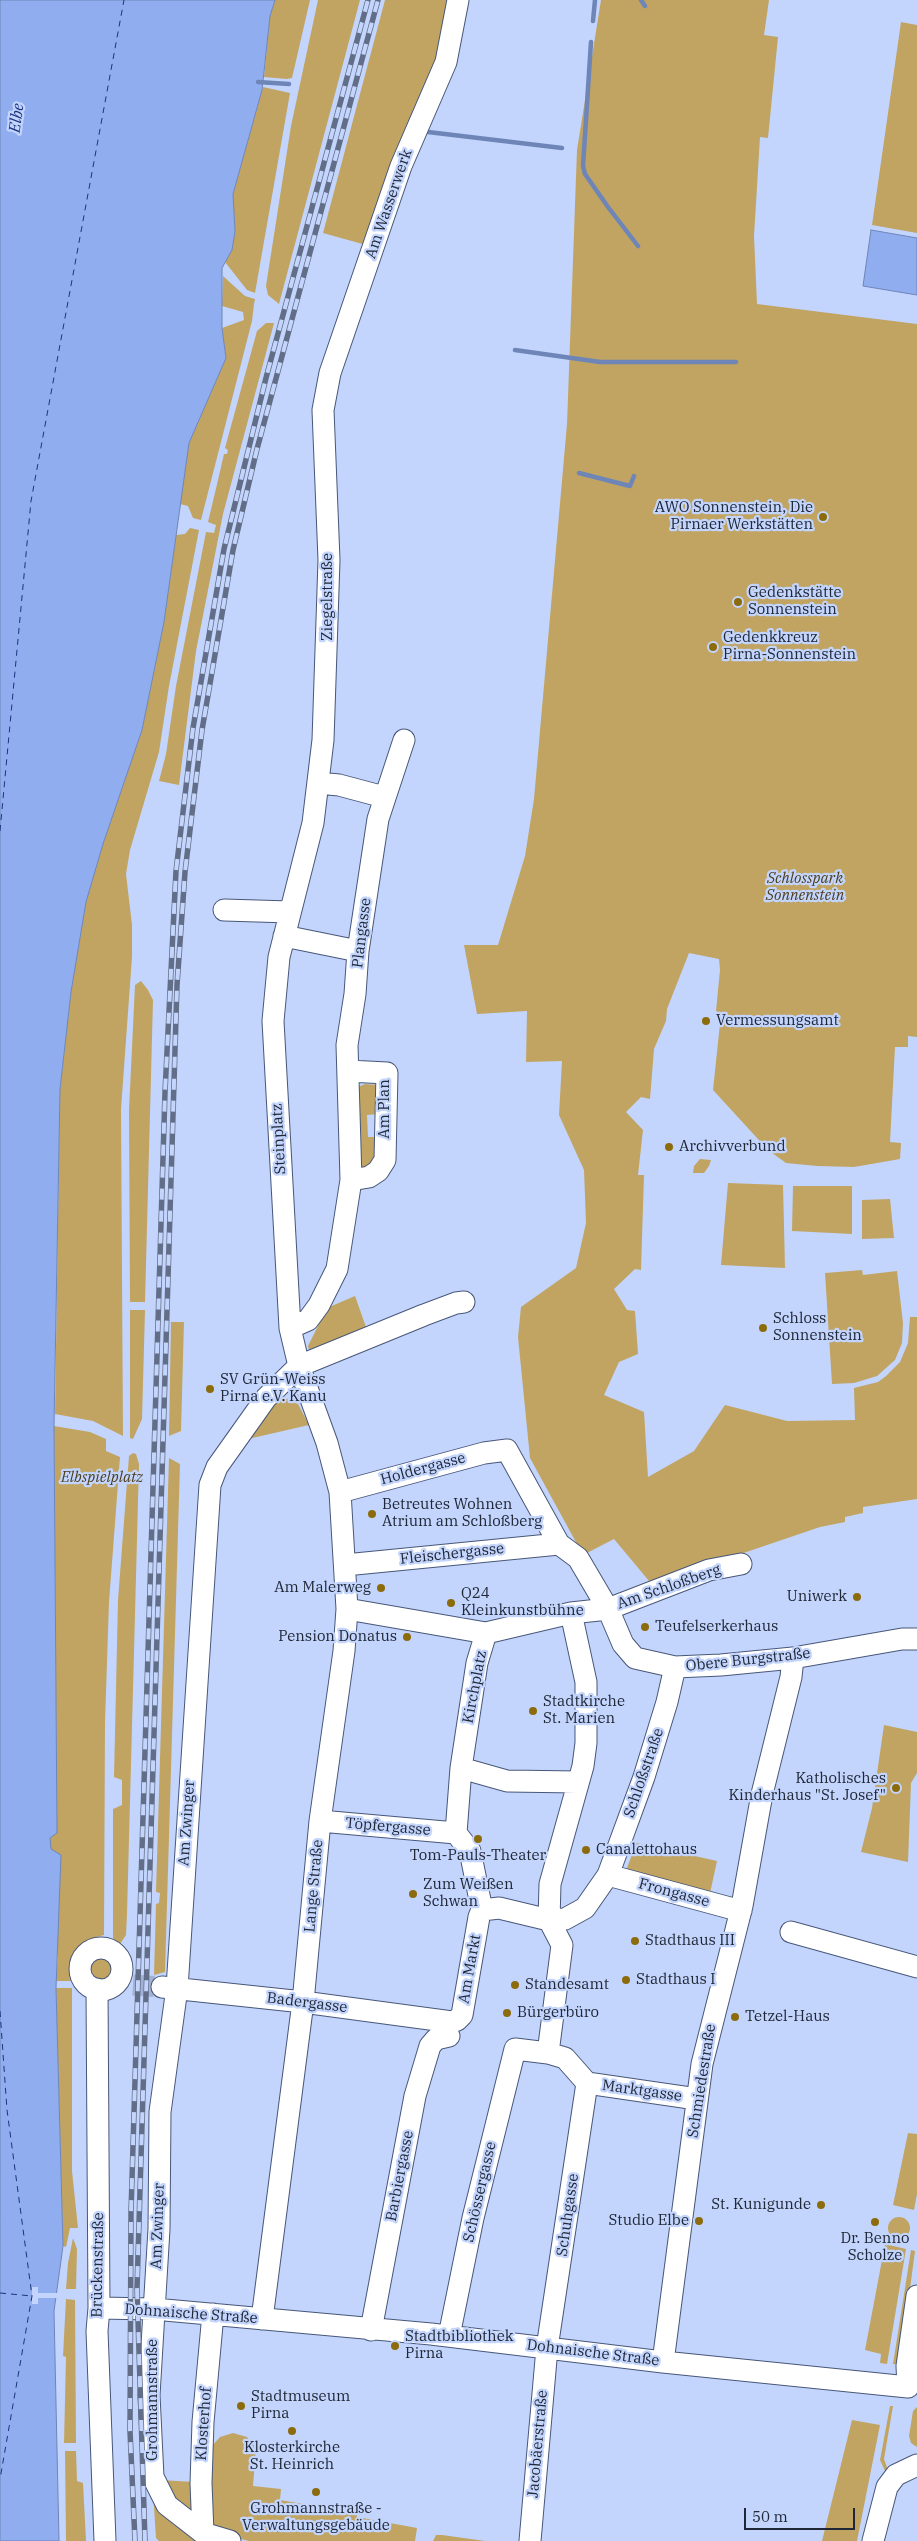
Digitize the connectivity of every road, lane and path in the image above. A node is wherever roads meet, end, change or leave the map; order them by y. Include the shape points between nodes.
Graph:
1 (458, 0) edge
2 (323, 410) joint
3 (404, 740) dead end
4 (318, 783) junction
5 (384, 796) junction
6 (224, 910) dead end
7 (290, 912) junction
8 (284, 936) junction
9 (358, 951) junction
10 (348, 1071) junction
11 (351, 1180) junction
12 (464, 1302) dead end
13 (290, 1328) junction
14 (299, 1366) junction
15 (507, 1450) joint
16 (330, 1455) joint
17 (340, 1492) junction
18 (559, 1544) junction
19 (741, 1564) dead end
20 (345, 1565) junction
21 (347, 1608) junction
22 (571, 1613) junction
23 (611, 1617) junction
24 (486, 1633) junction
25 (917, 1639) edge
26 (793, 1658) junction
27 (675, 1667) junction
28 (461, 1768) junction
29 (578, 1782) junction
30 (320, 1821) junction
31 (456, 1832) junction
32 (607, 1876) junction
33 (741, 1909) junction
34 (482, 1910) junction
35 (549, 1920) junction
36 (791, 1932) dead end
37 (917, 1967) edge
38 (114, 1987) dead end
39 (170, 1987) junction
40 (303, 2002) junction
41 (450, 2029) junction
42 (548, 2052) junction
43 (587, 2083) junction
44 (697, 2099) junction
45 (917, 2296) edge
46 (99, 2308) junction
47 (154, 2309) junction
48 (213, 2314) junction
49 (262, 2319) junction
50 (371, 2330) junction
51 (449, 2336) junction
52 (547, 2348) junction
53 (663, 2362) junction
54 (913, 2391) edge
55 (915, 2466) edge
56 (203, 2533) junction
57 (105, 2541) edge
58 (230, 2541) edge
59 (530, 2541) edge
60 (873, 2541) edge
61 (886, 2541) edge

1 - 2 street, Am Wasserwerk via 444,68 401,166 330,373
2 - 4 street, Ziegelstraße via 329,560 325,712
3 - 5 street, Plangasse
4 - 5 street
4 - 7 street, Steinplatz via 313,824
5 - 9 street, Plangasse
6 - 7 street
7 - 8 street, Steinplatz
8 - 9 street
8 - 13 street, Steinplatz via 276,973 273,1021
9 - 10 street, Plangasse via 347,1045
10 - 11 street
10 - 11 street, Am Plan via 387,1073 385,1160 378,1171 368,1177
11 - 13 street via 337,1269 308,1320
12 - 14 street via 456,1302
13 - 14 street, Steinplatz
14 - 16 street, Steinplatz
14 - 39 street, Am Zwinger via 266,1398 217,1466 210,1485
15 - 17 street, Holdergasse via 484,1453
15 - 18 street, Am Schloßberg
16 - 17 street, Lange Straße
17 - 20 street, Lange Straße
18 - 20 street, Fleischergasse
18 - 23 street, Am Schloßberg via 578,1558
19 - 23 street, Am Schloßberg via 709,1570 656,1589
20 - 21 street, Lange Straße
21 - 24 street
21 - 30 street, Lange Straße
22 - 23 street, Kirchplatz
22 - 24 street, Kirchplatz
22 - 29 street via 586,1682 586,1743
23 - 27 street, Obere Burgstraße via 622,1644 635,1658
24 - 28 street, Kirchplatz via 477,1663
25 - 26 street, Obere Burgstraße via 902,1638
26 - 27 street, Obere Burgstraße
26 - 33 street, Schmiedestraße via 762,1794
27 - 32 street, Schloßstraße via 644,1777
28 - 29 street via 507,1781
28 - 31 street, Kirchplatz
29 - 35 street via 550,1884
30 - 31 street, Töpfergasse
30 - 40 street, Lange Straße
31 - 34 street, Am Markt via 470,1851
32 - 33 street, Frongasse
32 - 35 street via 585,1908 565,1918
33 - 44 street, Schmiedestraße via 707,2037
34 - 35 street via 499,1908
34 - 41 street, Am Markt via 462,2015
35 - 42 street via 562,1945
36 - 37 street
38 - 46 street, Brückenstraße
39 - 40 street, Badergasse
39 - 47 street, Am Zwinger via 160,2112
40 - 41 street, Badergasse
40 - 49 street, Lange Straße
41 - 50 street, Barbiergasse via 436,2039 426,2057 415,2096
42 - 43 street via 565,2058
42 - 51 street, Schössergasse via 515,2049 473,2218
43 - 44 street, Marktgasse
43 - 52 street, Schuhgasse
44 - 53 street, Schmiedestraße
45 - 54 street via 907,2366
46 - 47 street, Dohnaische Straße
46 - 57 street, Brückenstraße via 97,2331
47 - 48 street, Dohnaische Straße
47 - 56 street, Grohmannstraße via 149,2395 153,2477 167,2505
48 - 49 street, Dohnaische Straße
48 - 56 street, Klosterhof via 201,2483
49 - 50 street, Dohnaische Straße
50 - 51 street, Dohnaische Straße
51 - 52 street, Dohnaische Straße
52 - 53 street, Dohnaische Straße
52 - 59 street, Jacobäerstraße
53 - 54 street, Dohnaische Straße
55 - 60 street via 896,2475 887,2487
55 - 61 street via 898,2493
56 - 58 street, Grohmannstraße

